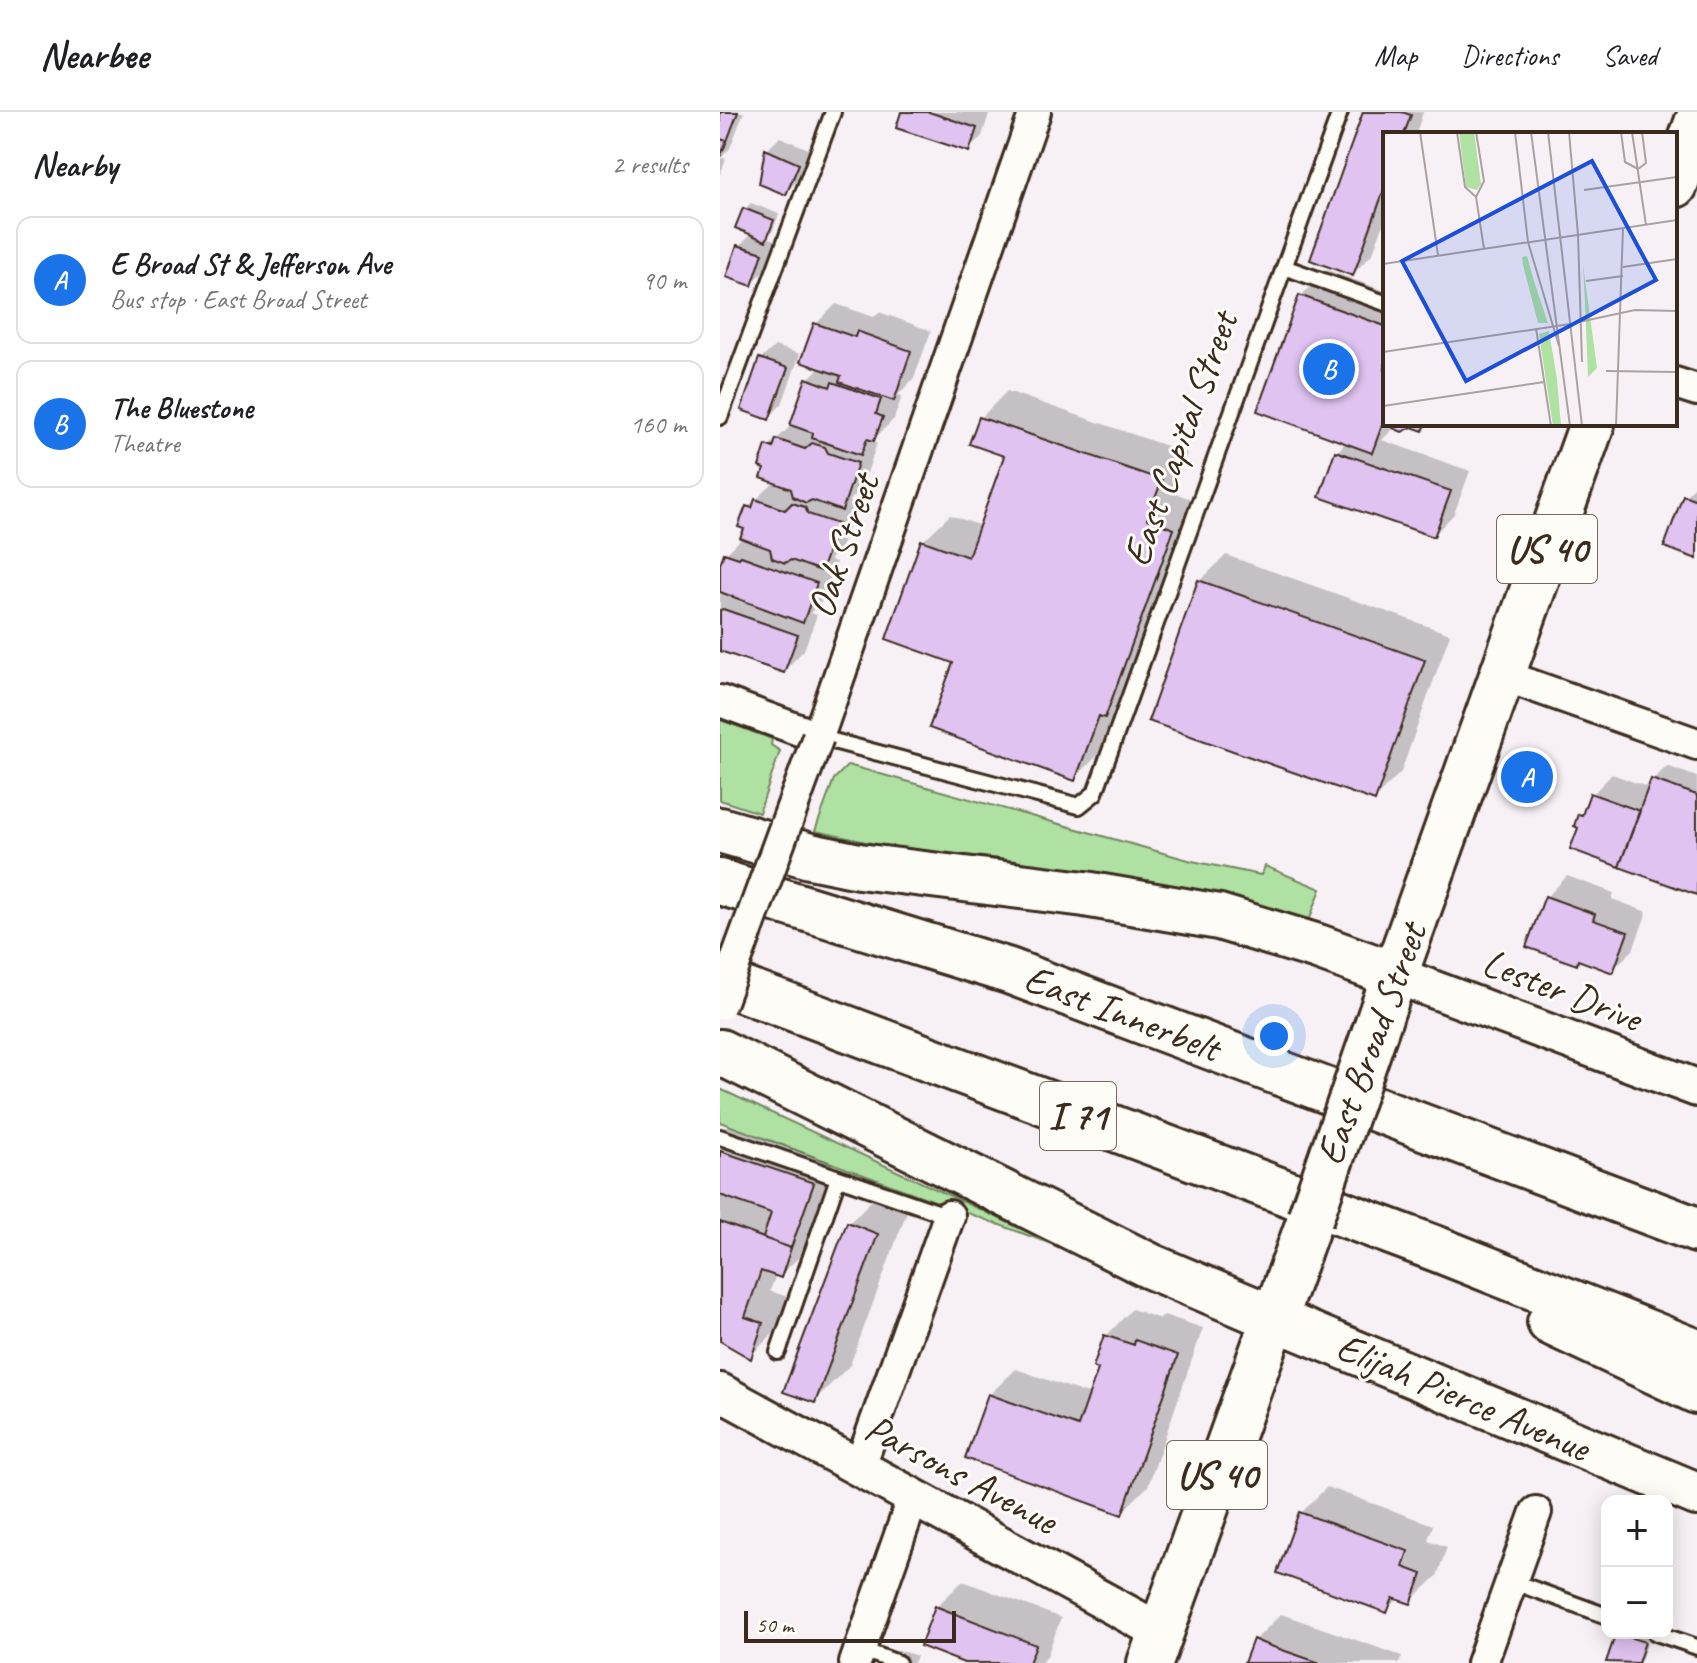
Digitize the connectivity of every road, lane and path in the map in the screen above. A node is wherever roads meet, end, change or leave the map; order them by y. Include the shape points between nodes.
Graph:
1 (833, 112) edge
2 (1035, 112) edge
3 (1340, 112) edge
4 (1697, 123) edge
5 (1677, 179) edge
6 (1284, 267) junction
7 (1383, 302) edge
8 (1677, 384) edge
9 (1697, 390) edge
10 (720, 417) edge
11 (1591, 426) edge
12 (1502, 675) junction
13 (720, 701) edge
14 (818, 737) junction
15 (1697, 744) edge
16 (720, 830) edge
17 (720, 882) edge
18 (720, 981) edge
19 (1388, 994) junction
20 (720, 1004) edge
21 (720, 1052) edge
22 (1697, 1088) edge
23 (720, 1137) edge
24 (838, 1178) junction
25 (1638, 1208) junction
26 (949, 1216) joint
27 (1697, 1230) edge
28 (1437, 1249) junction
29 (1697, 1260) edge
30 (1279, 1301) junction
31 (778, 1352) dead end
32 (1697, 1352) edge
33 (1697, 1391) edge
34 (720, 1392) edge
35 (859, 1469) junction
36 (1697, 1494) edge
37 (913, 1498) junction
38 (1536, 1512) dead end
39 (1511, 1581) junction
40 (1601, 1614) edge
41 (1673, 1639) edge
42 (1156, 1647) edge
43 (1697, 1647) edge
44 (857, 1656) edge
45 (898, 1663) edge
46 (1482, 1663) edge

1 - 10 lane
2 - 14 street, Oak Street
3 - 6 lane, East Capital Street
4 - 5 main road
6 - 7 lane
6 - 14 lane, East Capital Street via 1095,793 1079,806
8 - 9 street
11 - 12 main road, East Broad Street / US 40
12 - 15 street
12 - 19 main road, East Broad Street / US 40
13 - 14 street
14 - 20 street, Oak Street, bridge
16 - 19 main road via 859,866 1219,917 1318,947
17 - 25 main road, East Innerbelt via 1009,971
18 - 28 main road, I 71
19 - 22 street, Lester Drive
19 - 30 main road, East Broad Street / US 40, bridge
21 - 30 main road via 1150,1266
23 - 24 lane
24 - 26 lane
24 - 31 lane
25 - 27 main road, East Innerbelt
25 - 29 main road
26 - 35 street
28 - 32 main road, I 71
28 - 33 main road via 1532,1313
30 - 36 main road, Elijah Pierce Avenue
30 - 42 main road, East Broad Street / US 40
34 - 35 street, Parsons Avenue
35 - 37 street, Parsons Avenue
37 - 42 street, Parsons Avenue
37 - 44 street
38 - 39 street
39 - 40 lane
39 - 46 street
41 - 43 lane
44 - 45 lane

